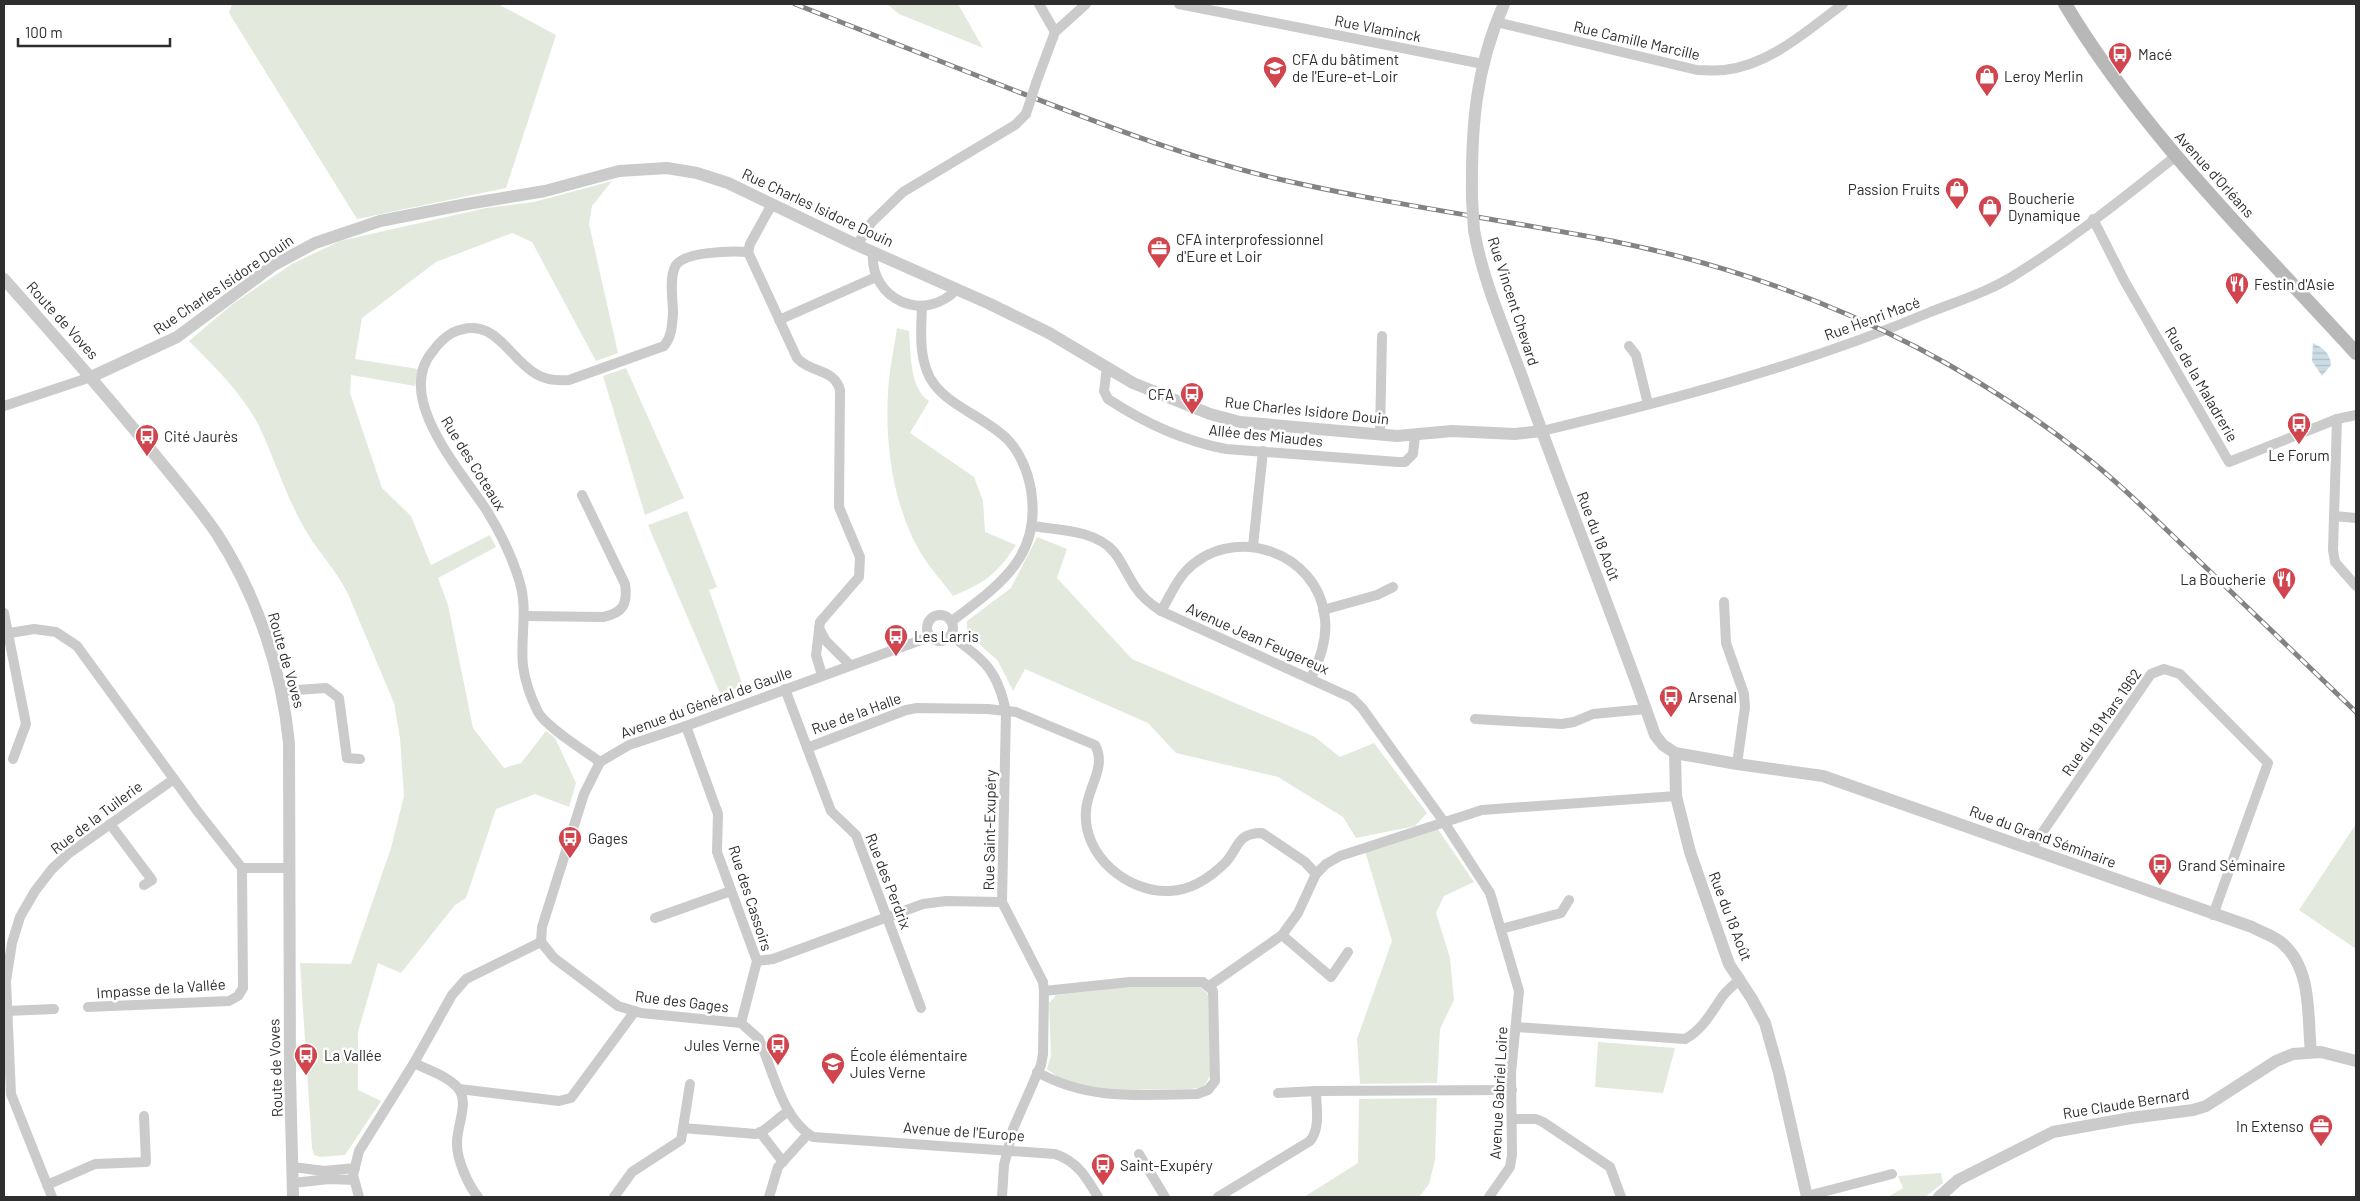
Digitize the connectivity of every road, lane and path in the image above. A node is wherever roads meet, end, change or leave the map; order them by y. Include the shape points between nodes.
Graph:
1 (1039, 4) edge
2 (1086, 4) edge
3 (1179, 4) edge
4 (1504, 4) edge
5 (1843, 4) edge
6 (2065, 4) edge
7 (1496, 22) junction
8 (1055, 32) junction
9 (1483, 64) junction
10 (2176, 156) junction
11 (772, 204) junction
12 (2093, 219) junction
13 (857, 245) junction
14 (748, 252) junction
15 (873, 252) junction
16 (876, 277) junction
17 (4, 279) edge
18 (957, 289) junction
19 (922, 306) junction
20 (779, 320) junction
21 (1382, 336) dead end
22 (1634, 348) dead end
23 (2356, 353) edge
24 (1106, 367) junction
25 (91, 377) junction
26 (1648, 404) junction
27 (4, 406) edge
28 (2356, 415) edge
29 (2337, 419) junction
30 (1542, 431) junction
31 (1380, 435) junction
32 (1415, 436) junction
33 (1263, 451) junction
34 (582, 495) dead end
35 (2334, 516) junction
36 (2356, 518) edge
37 (1032, 526) junction
38 (1253, 546) junction
39 (1393, 586) dead end
40 (2356, 586) edge
41 (1724, 602) dead end
42 (1323, 610) junction
43 (1161, 611) junction
44 (4, 613) edge
45 (524, 616) junction
46 (952, 621) junction
47 (819, 628) junction
48 (6, 634) edge
49 (930, 636) junction
50 (951, 636) junction
51 (850, 665) junction
52 (822, 675) junction
53 (1311, 678) junction
54 (785, 689) junction
55 (282, 691) junction
56 (1646, 709) junction
57 (1006, 712) junction
58 (1475, 719) dead end
59 (686, 726) junction
60 (807, 748) junction
61 (1675, 753) junction
62 (13, 759) dead end
63 (360, 759) dead end
64 (600, 762) junction
65 (1737, 764) junction
66 (174, 779) junction
67 (1676, 796) junction
68 (1444, 822) junction
69 (110, 824) junction
70 (2031, 849) junction
71 (242, 868) junction
72 (289, 868) junction
73 (1316, 874) junction
74 (144, 885) dead end
75 (731, 891) junction
76 (1569, 900) dead end
77 (1002, 902) junction
78 (2214, 915) junction
79 (655, 918) dead end
80 (887, 918) junction
81 (1500, 929) junction
82 (1282, 935) junction
83 (541, 942) junction
84 (1348, 952) dead end
85 (757, 961) junction
86 (1740, 979) junction
87 (1209, 986) junction
88 (1044, 991) junction
89 (88, 1007) dead end
90 (921, 1008) dead end
91 (54, 1009) dead end
92 (7, 1011) junction
93 (635, 1011) junction
94 (741, 1023) junction
95 (1516, 1028) junction
96 (2311, 1052) junction
97 (2354, 1062) edge
98 (414, 1063) junction
99 (1037, 1072) junction
100 (690, 1084) dead end
101 (459, 1089) junction
102 (1316, 1090) junction
103 (1512, 1090) junction
104 (1278, 1093) dead end
105 (7, 1094) edge
106 (788, 1111) junction
107 (144, 1116) dead end
108 (1512, 1119) junction
109 (683, 1128) junction
110 (760, 1132) junction
111 (808, 1134) junction
112 (1008, 1149) junction
113 (1140, 1154) dead end
114 (783, 1162) junction
115 (292, 1167) junction
116 (354, 1174) junction
117 (1892, 1174) dead end
118 (293, 1184) junction
119 (47, 1185) junction
120 (52, 1197) edge
121 (294, 1197) edge
122 (359, 1197) edge
123 (478, 1197) edge
124 (614, 1197) edge
125 (769, 1197) edge
126 (1002, 1197) edge
127 (1098, 1197) edge
128 (1165, 1197) edge
129 (1218, 1197) edge
130 (1489, 1197) edge
131 (1621, 1197) edge
132 (1807, 1197) edge
133 (1939, 1197) edge

1 - 8 street
2 - 8 street
3 - 9 street, Rue Vlaminck
4 - 7 street, Rue Vincent Chevard
5 - 7 street, Rue Camille Marcille via 1780,50 1725,70 1697,70
6 - 10 main road, Avenue d'Orléans via 2110,75
7 - 9 street, Rue Vincent Chevard
8 - 13 street, bridge via 1026,114 1015,125 902,192 872,222
9 - 30 street, Rue Vincent Chevard, bridge via 1474,113 1474,230 1489,285
10 - 12 street, Rue Henri Macé
10 - 23 main road, Avenue d'Orléans
11 - 13 street, Rue Charles Isidore Douin
11 - 14 street
11 - 25 street, Rue Charles Isidore Douin via 728,183 697,173 645,168 619,171 545,191 380,222 315,242 274,265 177,337
12 - 26 street, Rue Henri Macé via 2017,274 1885,331
12 - 29 street, Rue de la Maladrerie via 2125,282 2229,462
13 - 15 street, Rue Charles Isidore Douin
14 - 20 street
14 - 45 street, Rue des Coteaux via 684,257 678,261 673,271 672,327 664,346 569,380 556,381 538,376 499,338 484,330 468,328 452,334 427,357 421,383 426,412 436,436 488,513 514,566
15 - 16 street
15 - 18 street, Rue Charles Isidore Douin
16 - 19 street via 891,296 906,304
16 - 20 street
17 - 25 street, Route de Voves
18 - 19 street via 948,298
18 - 24 street, Rue Charles Isidore Douin via 1049,333
19 - 37 street via 925,368 934,384 1008,440 1022,460 1030,482
20 - 47 street via 803,365 828,374 837,381 840,390 839,507 860,557 860,568 859,577 820,622
21 - 31 street
22 - 26 street
24 - 31 street, Rue Charles Isidore Douin via 1134,383 1221,418
24 - 33 street, Allée des Miaudes via 1104,390 1108,399 1116,404 1192,441 1226,449
25 - 27 street
25 - 55 street, Route de Voves via 218,536 260,618
26 - 30 street, Rue Henri Macé
28 - 29 street, Rue de la Maladrerie
29 - 35 street
30 - 32 street, Rue Charles Isidore Douin via 1515,434 1452,431
30 - 56 street, Rue du 18 Août
31 - 32 street, Rue Charles Isidore Douin
32 - 33 street, Allée des Miaudes via 1413,454 1405,462
33 - 38 street
34 - 45 street via 625,584 627,595 623,607 615,615 603,618
35 - 36 street
35 - 40 street via 2335,562
37 - 43 street, Avenue Jean Feugereux via 1079,534 1106,544 1115,552 1136,590
37 - 46 street via 1026,549 1014,569 992,591
38 - 42 street via 1282,555 1296,565 1317,590
38 - 43 street via 1224,549 1198,561 1185,572
39 - 42 street via 1377,595
41 - 65 street via 1726,644 1744,694
42 - 53 street via 1323,649
43 - 53 street, Avenue Jean Feugereux
44 - 48 street
45 - 64 street, Rue des Coteaux via 523,665 528,689 539,714
46 - 49 street via 941,615 933,617 927,624
46 - 50 street via 954,629
47 - 51 street via 826,641
47 - 52 street via 816,655
48 - 62 street via 26,724
48 - 66 street via 34,629 56,632 77,646
49 - 50 street via 940,642
49 - 51 street, Avenue du Général de Gaulle
50 - 57 street, Rue Saint-Exupéry via 978,654 990,668 1002,690
51 - 52 street, Avenue du Général de Gaulle
52 - 54 street, Avenue du Général de Gaulle
53 - 68 street, Avenue Jean Feugereux via 1352,698 1362,708
54 - 59 street, Avenue du Général de Gaulle
54 - 60 street, Rue des Perdrix
55 - 63 street via 331,690 339,698 347,758
55 - 72 street, Route de Voves via 289,743
56 - 58 street via 1593,714 1562,724
56 - 61 street, Rue du 18 Août via 1655,735
57 - 60 street, Rue de la Halle via 988,709 906,710
57 - 73 street, Rue de la Halle via 1016,712 1095,745 1100,754 1100,766 1090,789 1086,813 1090,837 1103,861 1127,881 1149,889 1170,891 1191,887 1210,877 1240,840 1254,833 1262,833 1305,862
57 - 77 street, Rue Saint-Exupéry
59 - 64 street, Avenue du Général de Gaulle via 629,744
59 - 75 street, Rue des Cassoirs via 718,814 717,852
60 - 80 street, Rue des Perdrix via 831,810 856,835
61 - 65 street, Rue du Grand Séminaire
61 - 67 street, Rue du 18 Août
64 - 83 street via 584,794 542,927
65 - 70 street, Rue du Grand Séminaire via 1823,776
66 - 69 street, Rue de la Tuilerie
66 - 71 street
67 - 68 street via 1498,807
67 - 86 street, Rue du 18 Août via 1715,929 1728,964
68 - 73 street via 1340,856
68 - 81 street, Avenue Gabriel Loire via 1486,885
69 - 74 street via 152,880
69 - 92 street, Rue de la Tuilerie via 52,869 20,917 6,981
70 - 78 street, Rue du Grand Séminaire
70 - 78 street, Rue du 19 Mars 1962 via 2150,674 2164,668 2180,674 2268,763
71 - 72 street
71 - 89 street, Impasse de la Vallée via 243,988 238,996 229,1001
72 - 115 street, Route de Voves
73 - 82 street via 1298,913
75 - 79 street
75 - 85 street, Rue des Cassoirs
76 - 81 street via 1561,913
77 - 80 street via 938,901
77 - 88 street, Rue Saint-Exupéry via 1043,982
78 - 96 street, Rue du Grand Séminaire via 2252,927 2282,943 2298,962 2306,988
80 - 85 street via 773,959
80 - 90 street, Rue des Perdrix
81 - 95 street, Avenue Gabriel Loire via 1518,990
82 - 84 street via 1331,977
82 - 87 street
83 - 93 street, Rue des Gages via 554,958 618,1006
83 - 98 street via 466,979 452,995
85 - 94 street, Rue des Cassoirs
86 - 95 street via 1723,995 1693,1035 1685,1039
86 - 132 street, Rue du 18 Août via 1765,1023
87 - 88 street via 1203,982 1163,980
87 - 99 street via 1213,991 1215,1081 1208,1090 1198,1094 1103,1094 1072,1088
88 - 99 street, Rue Saint-Exupéry via 1043,1054
91 - 92 street
92 - 105 street, Rue de la Tuilerie
93 - 94 street, Rue des Gages
93 - 101 street via 571,1098 559,1101
94 - 106 street, Rue des Gages via 759,1038
95 - 103 street, Avenue Gabriel Loire
96 - 97 street, Rue Claude Bernard
96 - 133 street, Rue Claude Bernard via 2293,1054 2276,1062 2206,1106 2053,1132 1958,1180
98 - 101 street via 452,1082
98 - 116 street via 364,1140
99 - 112 street, Rue Saint-Exupéry
100 - 109 street
101 - 123 street via 462,1104 456,1145 469,1186
102 - 103 street
102 - 104 street
102 - 129 street via 1316,1126 1310,1141
103 - 108 street, Avenue Gabriel Loire
105 - 119 street, Rue de la Tuilerie
106 - 110 street
106 - 111 street, Rue des Gages via 800,1129
107 - 119 street via 146,1162 95,1164
108 - 130 street, Avenue Gabriel Loire via 1510,1167
108 - 131 street via 1543,1122 1610,1167
109 - 110 street via 746,1135
109 - 124 street via 681,1140 632,1172
110 - 114 street
111 - 112 street, Avenue de l'Europe via 825,1138
111 - 114 street
112 - 126 street, Rue Saint-Exupéry
112 - 127 street, Avenue de l'Europe via 1042,1151 1066,1157 1081,1170
113 - 128 street
114 - 125 street via 778,1167
115 - 116 street
115 - 118 street, Route de Voves
116 - 118 street
116 - 122 street
117 - 132 street, Rue du 18 Août
118 - 121 street, Route de Voves
119 - 120 street, Rue de la Tuilerie

